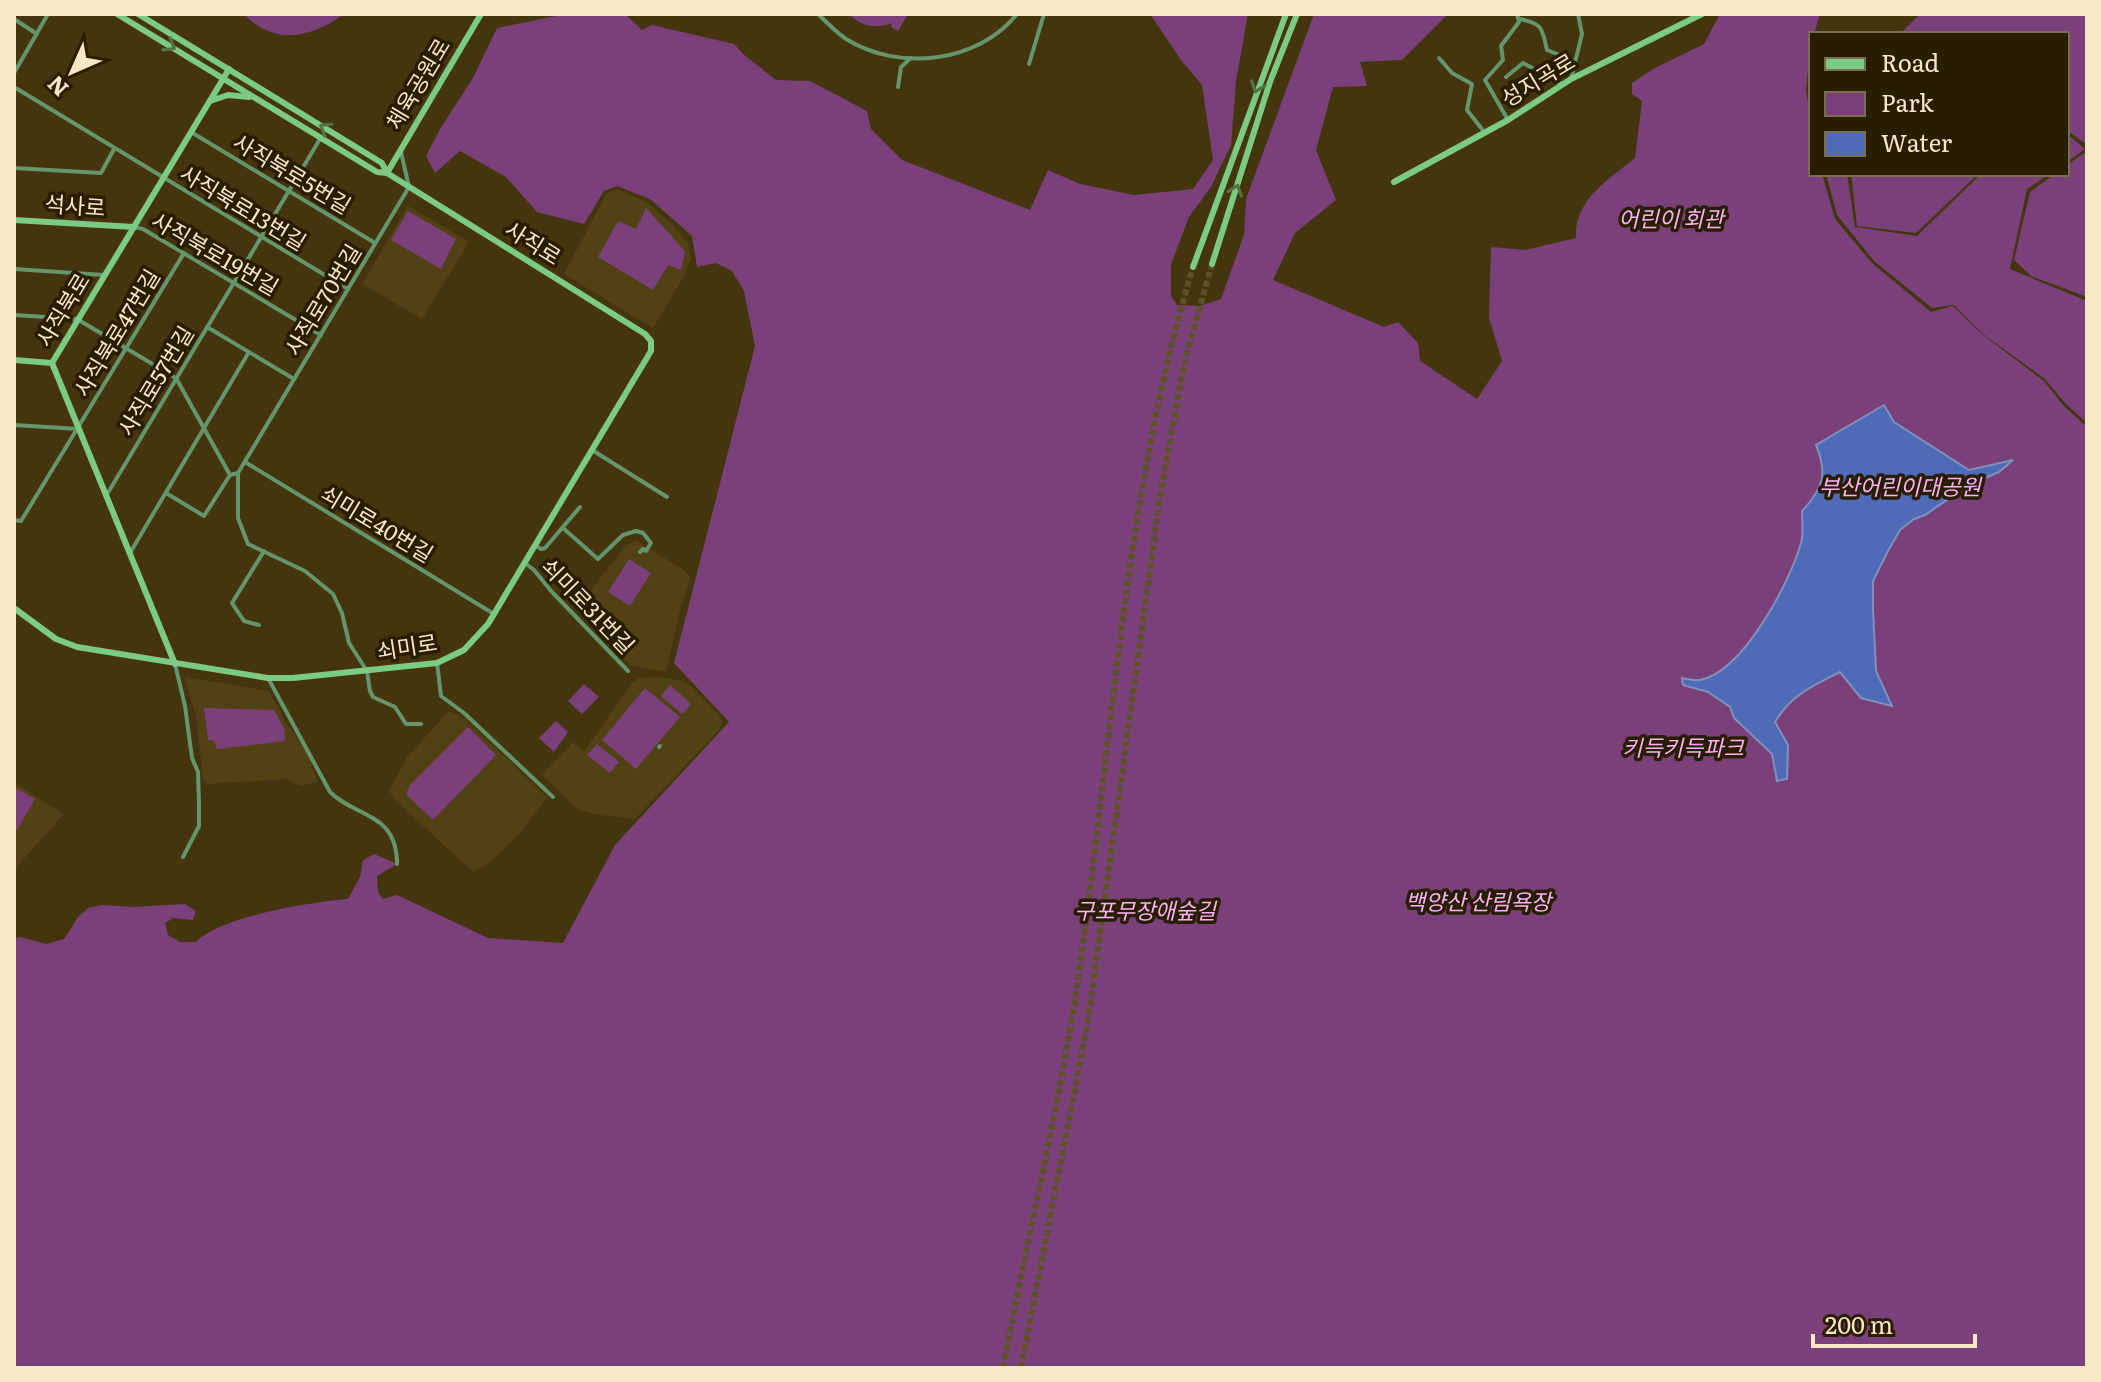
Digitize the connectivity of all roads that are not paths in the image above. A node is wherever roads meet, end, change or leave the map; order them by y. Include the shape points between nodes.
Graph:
1 (48, 14) edge
2 (117, 14) edge
3 (138, 14) edge
4 (481, 14) edge
5 (818, 14) edge
6 (1017, 14) edge
7 (1044, 14) edge
8 (1286, 14) edge
9 (1297, 14) edge
10 (1578, 14) edge
11 (1682, 14) edge
12 (1702, 14) edge
13 (1522, 17) edge
14 (14, 19) edge
15 (1691, 21) junction
16 (37, 34) junction
17 (911, 58) junction
18 (1439, 58) dead end
19 (1575, 61) junction
20 (1029, 64) dead end
21 (229, 69) junction
22 (14, 73) edge
23 (1506, 77) dead end
24 (223, 79) junction
25 (1571, 79) junction
26 (1562, 84) junction
27 (14, 87) edge
28 (898, 87) dead end
29 (256, 99) junction
30 (210, 101) junction
31 (1508, 120) junction
32 (191, 132) junction
33 (1485, 133) junction
34 (320, 139) junction
35 (114, 149) junction
36 (400, 150) junction
37 (14, 168) edge
38 (387, 173) junction
39 (163, 178) junction
40 (1394, 182) dead end
41 (409, 187) junction
42 (289, 191) junction
43 (14, 220) edge
44 (113, 227) junction
45 (134, 227) junction
46 (261, 237) junction
47 (375, 243) junction
48 (123, 245) junction
49 (184, 253) junction
50 (1212, 264) tunnel mouth
51 (1193, 267) tunnel mouth
52 (14, 269) edge
53 (104, 275) junction
54 (234, 282) junction
55 (348, 289) junction
56 (14, 315) edge
57 (77, 319) junction
58 (207, 326) junction
59 (321, 335) junction
60 (127, 348) junction
61 (651, 351) joint
62 (249, 352) junction
63 (14, 360) edge
64 (52, 363) junction
65 (176, 378) junction
66 (294, 379) junction
67 (14, 425) edge
68 (204, 428) junction
69 (79, 429) junction
70 (592, 450) junction
71 (245, 462) junction
72 (238, 473) junction
73 (230, 475) junction
74 (165, 493) junction
75 (106, 496) junction
76 (667, 497) dead end
77 (580, 507) dead end
78 (14, 520) edge
79 (563, 528) junction
80 (535, 545) junction
81 (264, 551) junction
82 (640, 552) dead end
83 (129, 553) junction
84 (524, 563) junction
85 (14, 608) edge
86 (494, 614) junction
87 (259, 625) dead end
88 (437, 663) junction
89 (175, 664) junction
90 (367, 671) junction
91 (628, 671) dead end
92 (268, 678) junction
93 (421, 724) dead end
94 (553, 797) dead end
95 (183, 857) dead end
96 (397, 864) dead end

1 - 16 street
2 -> 24 main road, 사직로
3 - 21 main road, 사직로
4 - 36 main road, 체육공원로
5 - 17 street via 857,45
6 - 17 street via 968,50
7 - 20 street
8 -> 51 main road
50 -> 9 main road
10 - 19 street via 1582,34
11 - 15 street
12 - 15 main road, 성지곡로
13 - 19 street via 1545,32 1547,50
13 - 31 street via 1501,46 1503,60 1485,80
14 - 16 street
15 - 25 main road, 성지곡로
16 - 22 street
17 - 28 street via 901,67
18 - 33 street via 1472,84 1467,110
19 - 25 street
21 - 24 main road, 사직북로
38 -> 21 main road, 사직로 via 382,163
23 - 26 street via 1523,63
24 - 29 main road, 사직로
24 - 30 main road, 사직북로
25 - 26 main road, 성지곡로
26 - 31 main road, 성지곡로
27 - 35 street, 사직북로13번길
29 - 30 main road via 228,95
29 - 34 main road, 사직로
30 - 32 main road, 사직북로
31 - 33 main road, 성지곡로
32 - 39 main road, 사직북로
32 - 42 street, 사직북로5번길
33 - 40 main road, 성지곡로
34 - 38 main road, 사직로
34 - 42 street, 사직로57번길
35 - 37 street via 101,173
35 - 39 street, 사직북로13번길
36 - 38 main road, 체육공원로
36 - 41 street
38 - 41 main road, 사직로
39 - 45 main road, 사직북로
39 - 46 street, 사직북로13번길
41 - 47 street, 사직로70번길
41 - 61 main road, 사직로 via 645,334
42 - 46 street, 사직로57번길
42 - 47 street, 사직북로5번길
43 - 44 main road, 석사로
44 - 45 main road, 석사로
44 - 48 main road
45 - 48 main road, 사직북로
45 - 49 street, 사직북로19번길
46 - 54 street, 사직로57번길
46 - 55 street, 사직북로13번길
47 - 55 street, 사직로70번길
48 - 53 main road, 사직북로
49 - 54 street, 사직북로19번길
49 - 60 street, 사직북로47번길
52 - 53 street
53 - 57 main road, 사직북로
54 - 58 street, 사직로57번길
54 - 59 street, 사직북로19번길
55 - 59 street, 사직로70번길
56 - 57 street
57 - 60 street
57 - 64 main road, 사직북로
58 - 62 street
58 - 65 street, 사직로57번길
59 - 66 street, 사직로70번길
60 - 65 street
60 - 69 street, 사직북로47번길
61 - 70 main road, 쇠미로
62 - 66 street
62 - 68 street
63 - 64 main road
64 - 69 main road, 사직북로
65 - 68 street
65 - 75 street, 사직로57번길
66 - 71 street, 사직로70번길
67 - 69 street
68 - 73 street
68 - 74 street
69 - 75 main road, 사직북로
69 - 78 street, 사직북로47번길 via 21,521
70 - 76 street
70 - 80 main road, 쇠미로
71 - 72 street, 사직로70번길
71 - 86 street, 쇠미로40번길
72 - 73 street
72 - 81 street via 241,532 248,544
73 - 74 street via 204,516
74 - 83 street
75 - 83 main road, 사직북로
77 - 79 street
79 - 80 street via 545,548
79 - 82 street via 598,559 629,531 643,533 651,543
80 - 84 main road, 쇠미로
81 - 87 street via 232,603 244,621
81 - 90 street via 305,571 333,594 349,643
83 - 89 main road, 사직북로
84 - 86 main road, 쇠미로
84 - 91 street, 쇠미로31번길
85 - 89 main road, 쇠미로 via 56,639 77,647
86 - 88 main road, 쇠미로 via 464,650
88 - 90 main road, 쇠미로
88 - 94 street via 441,696
89 - 92 main road, 쇠미로
89 - 95 street via 198,772 199,826
90 - 92 main road, 쇠미로
90 - 93 street via 373,697 395,707 406,724
92 - 96 street via 330,792 341,803 377,819 397,849

